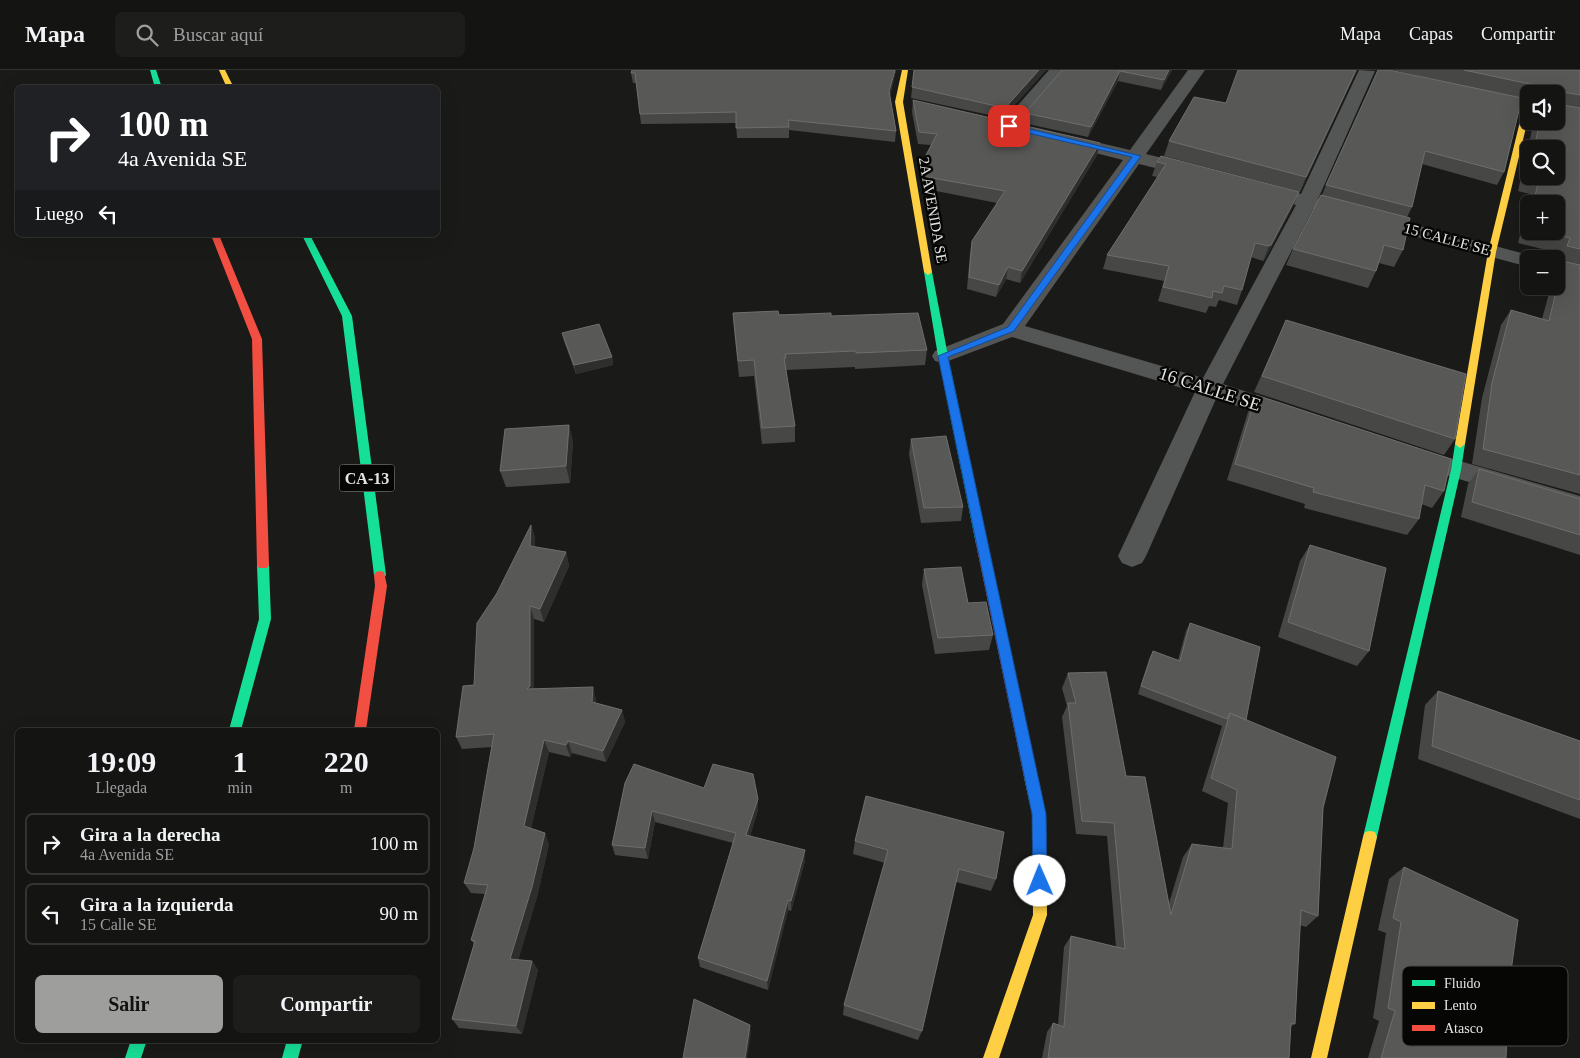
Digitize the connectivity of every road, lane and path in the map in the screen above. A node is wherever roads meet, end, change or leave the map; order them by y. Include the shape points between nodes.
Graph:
1 (153, 70) edge
2 (222, 70) edge
3 (905, 70) edge
4 (1058, 70) edge
5 (1197, 70) edge
6 (1371, 72) edge
7 (158, 85) edge
8 (230, 85) edge
9 (899, 102) junction
10 (1508, 102) edge
11 (1520, 105) edge
12 (917, 106) edge
13 (990, 122) edge
14 (1009, 126) junction
15 (1027, 130) edge
16 (1522, 130) edge
17 (1045, 135) edge
18 (1137, 156) junction
19 (1212, 176) edge
20 (1241, 184) edge
21 (1307, 202) junction
22 (216, 237) edge
23 (307, 237) edge
24 (1492, 252) junction
25 (1520, 260) edge
26 (1011, 329) junction
27 (943, 356) junction
28 (1210, 388) junction
29 (1314, 423) edge
30 (1409, 454) edge
31 (1456, 470) junction
32 (1580, 506) edge
33 (1132, 556) dead end
34 (236, 728) edge
35 (360, 728) edge
36 (138, 1043) edge
37 (294, 1043) edge
38 (133, 1058) edge
39 (290, 1058) edge
40 (991, 1058) edge
41 (1319, 1058) edge

1 - 7 main road
2 - 8 main road
3 - 9 main road, 2A AVENIDA SE
4 - 14 street
5 - 18 street
6 - 21 street
9 - 12 street
9 - 27 main road, 2A AVENIDA SE
10 - 11 street
13 - 14 street
14 - 15 street
16 - 24 main road
17 - 18 street
18 - 19 street
18 - 26 street
20 - 21 street, 15 CALLE SE
21 - 24 street, 15 CALLE SE
21 - 28 street
22 - 34 main road via 257,339 265,619
23 - 35 main road, CA-13 via 347,316 381,586
24 - 25 street, 15 CALLE SE
24 - 31 main road
26 - 27 street
26 - 28 street, 16 CALLE SE
27 - 40 main road, 2A AVENIDA SE via 1039,814 1040,915
28 - 29 street, 16 CALLE SE
28 - 33 street
30 - 31 street
31 - 32 street
31 - 41 main road
36 - 38 main road
37 - 39 main road

